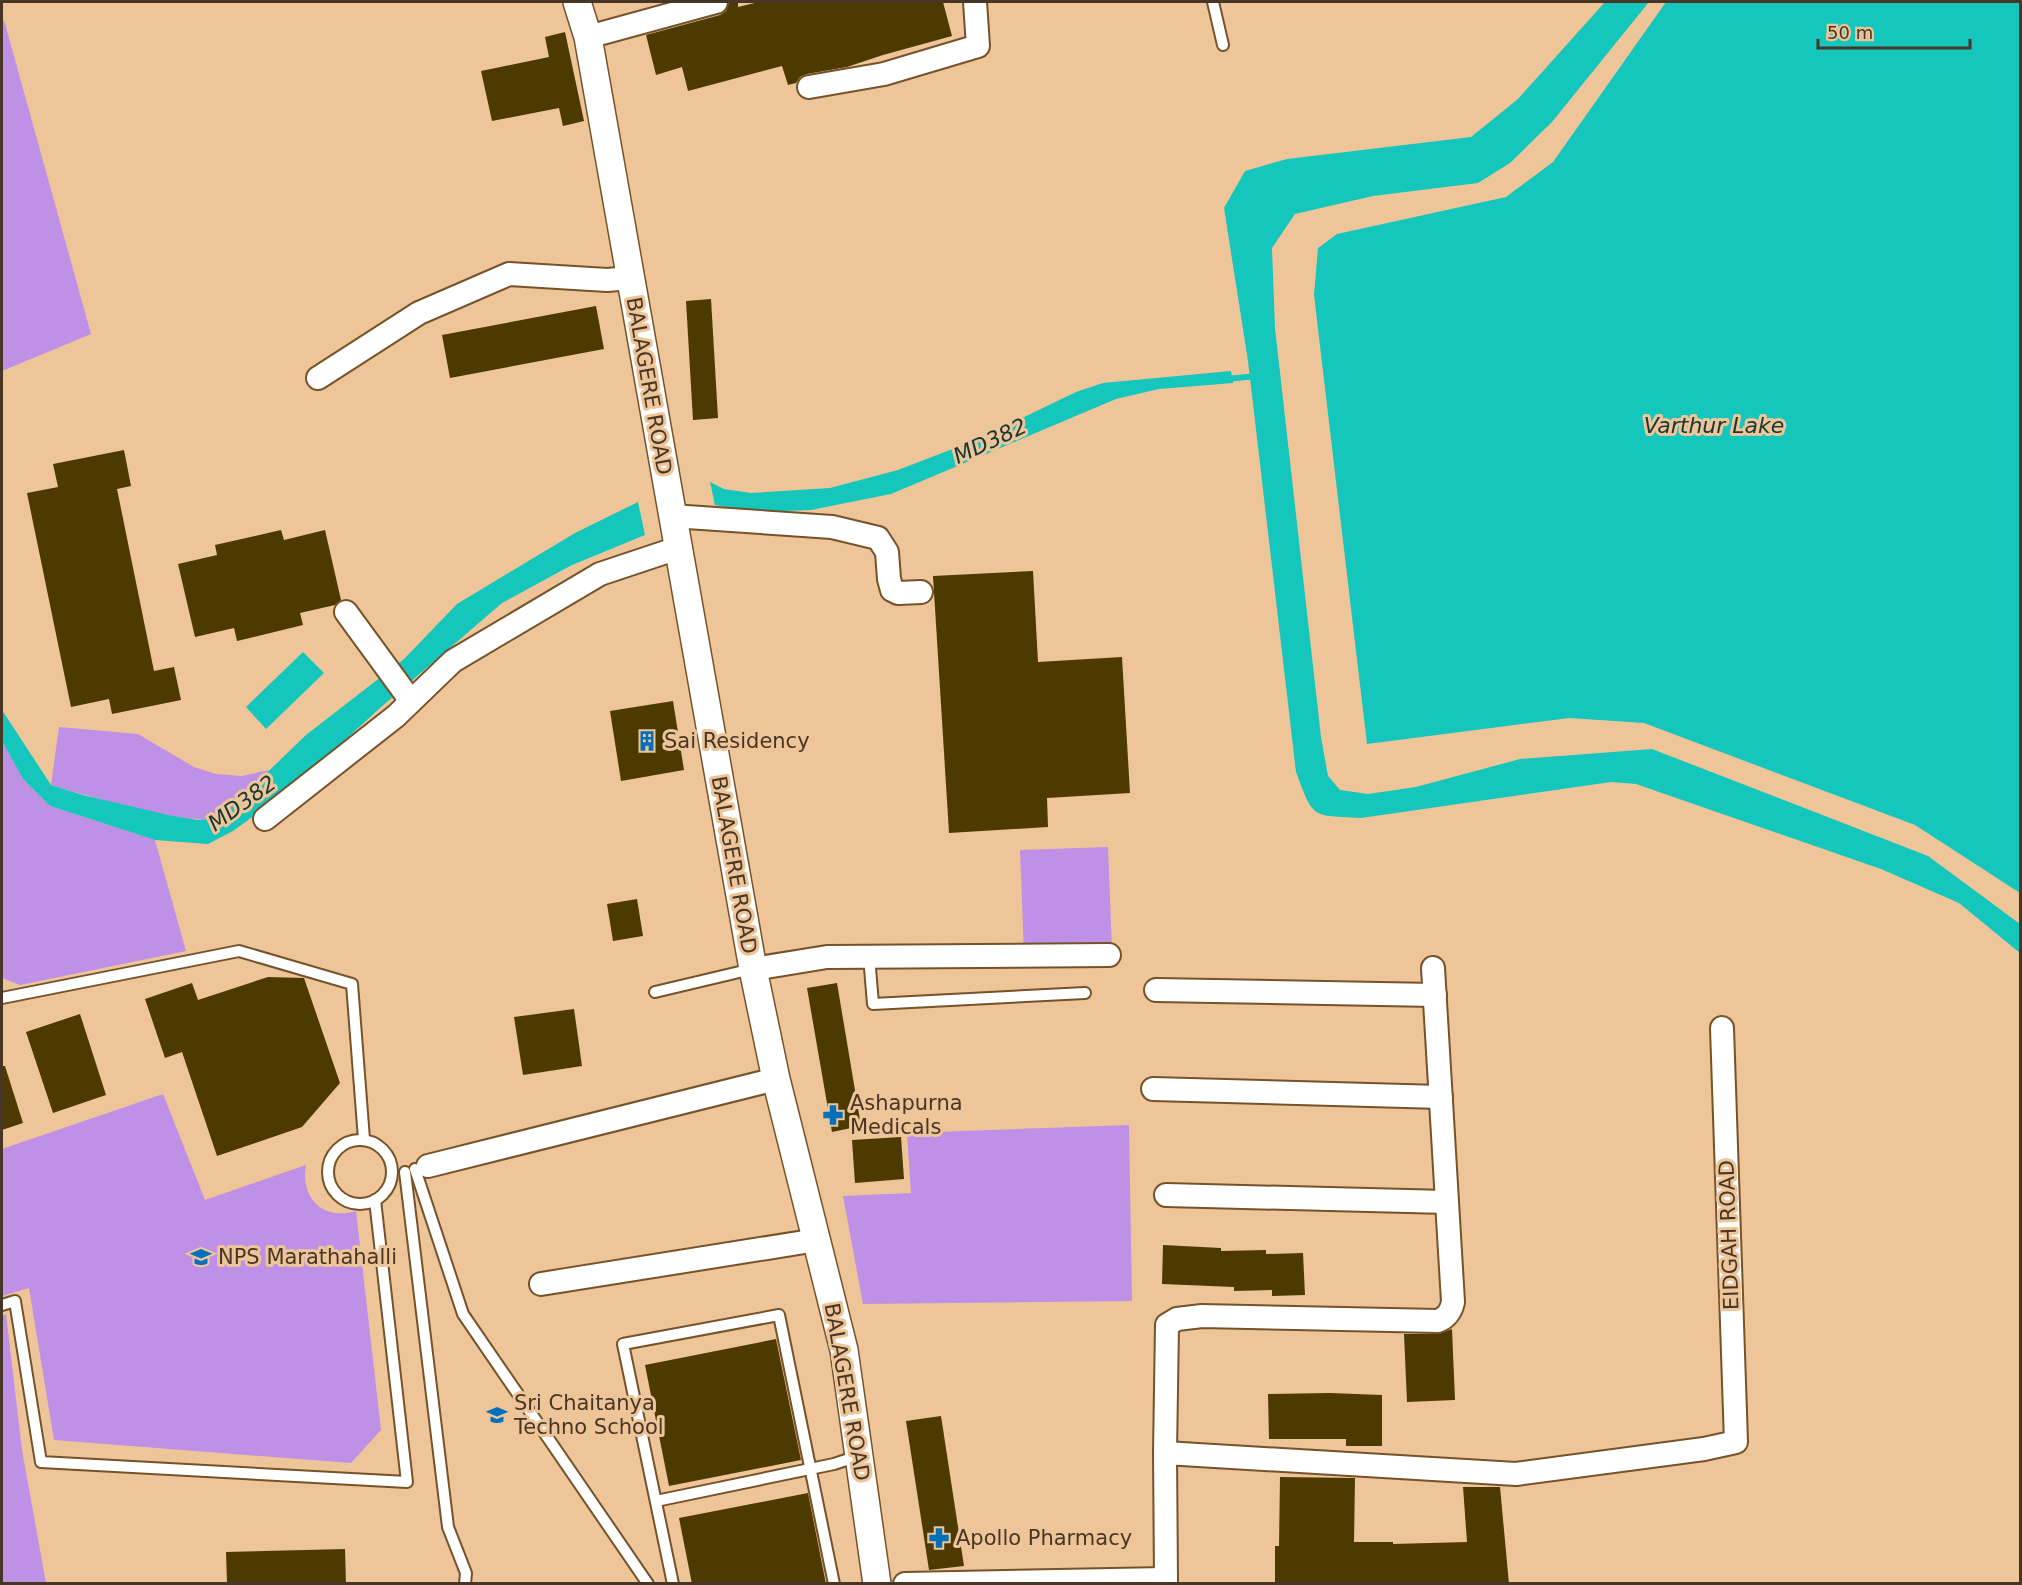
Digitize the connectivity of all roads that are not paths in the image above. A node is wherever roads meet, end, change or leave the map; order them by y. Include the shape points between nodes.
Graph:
1 (577, 2) edge
2 (716, 2) edge
3 (975, 2) edge
4 (1213, 2) edge
5 (588, 37) junction
6 (1223, 45) dead end
7 (809, 87) dead end
8 (631, 278) junction
9 (318, 378) dead end
10 (672, 516) junction
11 (678, 548) junction
12 (921, 592) dead end
13 (346, 612) dead end
14 (408, 696) junction
15 (265, 819) dead end
16 (1108, 955) dead end
17 (870, 956) junction
18 (1433, 968) dead end
19 (753, 969) junction
20 (1156, 990) dead end
21 (655, 992) dead end
22 (1085, 993) dead end
23 (1435, 995) junction
24 (2, 998) edge
25 (1722, 1028) dead end
26 (776, 1079) junction
27 (1153, 1089) dead end
28 (1441, 1097) junction
29 (364, 1139) junction
30 (416, 1169) junction
31 (391, 1175) junction
32 (1166, 1195) dead end
33 (375, 1200) junction
34 (1447, 1202) junction
35 (817, 1240) junction
36 (541, 1284) dead end
37 (2, 1305) edge
38 (1165, 1453) junction
39 (859, 1456) junction
40 (810, 1469) junction
41 (656, 1501) junction
42 (1166, 1581) edge
43 (465, 1584) edge
44 (648, 1584) edge
45 (673, 1584) edge
46 (834, 1584) edge
47 (877, 1584) edge
48 (905, 1584) edge

1 - 5 street, BALAGERE ROAD
2 - 5 street
3 - 7 street via 978,46 884,74
4 - 6 lane
5 - 8 street, BALAGERE ROAD
8 - 9 street via 509,274 419,313
8 - 10 street, BALAGERE ROAD
10 - 11 street, BALAGERE ROAD
10 - 12 street via 832,527 878,538 887,552 892,590
11 - 14 street via 600,574 453,661
11 - 19 street, BALAGERE ROAD
13 - 14 street
14 - 15 street via 396,716
16 - 17 street
17 - 19 street via 827,957
17 - 22 lane via 873,1004
18 - 23 street
19 - 21 lane
19 - 26 street, BALAGERE ROAD
20 - 23 street
23 - 28 street
24 - 29 lane via 239,951 352,984
25 - 38 street, EIDGAH ROAD via 1736,1442 1516,1474
26 - 30 street
26 - 35 street, BALAGERE ROAD
27 - 28 street
28 - 34 street
29 - 31 lane via 384,1150
29 - 33 lane via 342,1144 334,1151 327,1172 329,1183 343,1199 365,1204
30 - 31 lane
30 - 43 lane via 448,1527 466,1573
30 - 44 lane via 463,1314
31 - 33 lane via 384,1193
32 - 34 street
33 - 37 lane via 407,1482 41,1462 15,1301
34 - 38 street via 1453,1302 1451,1311 1438,1321 1202,1316 1177,1318 1167,1325
35 - 36 street
35 - 39 street, BALAGERE ROAD via 844,1350
38 - 42 street
39 - 40 lane
39 - 47 street, BALAGERE ROAD
40 - 41 lane
40 - 41 lane via 779,1315 623,1344
40 - 46 lane
41 - 45 lane
42 - 48 street

